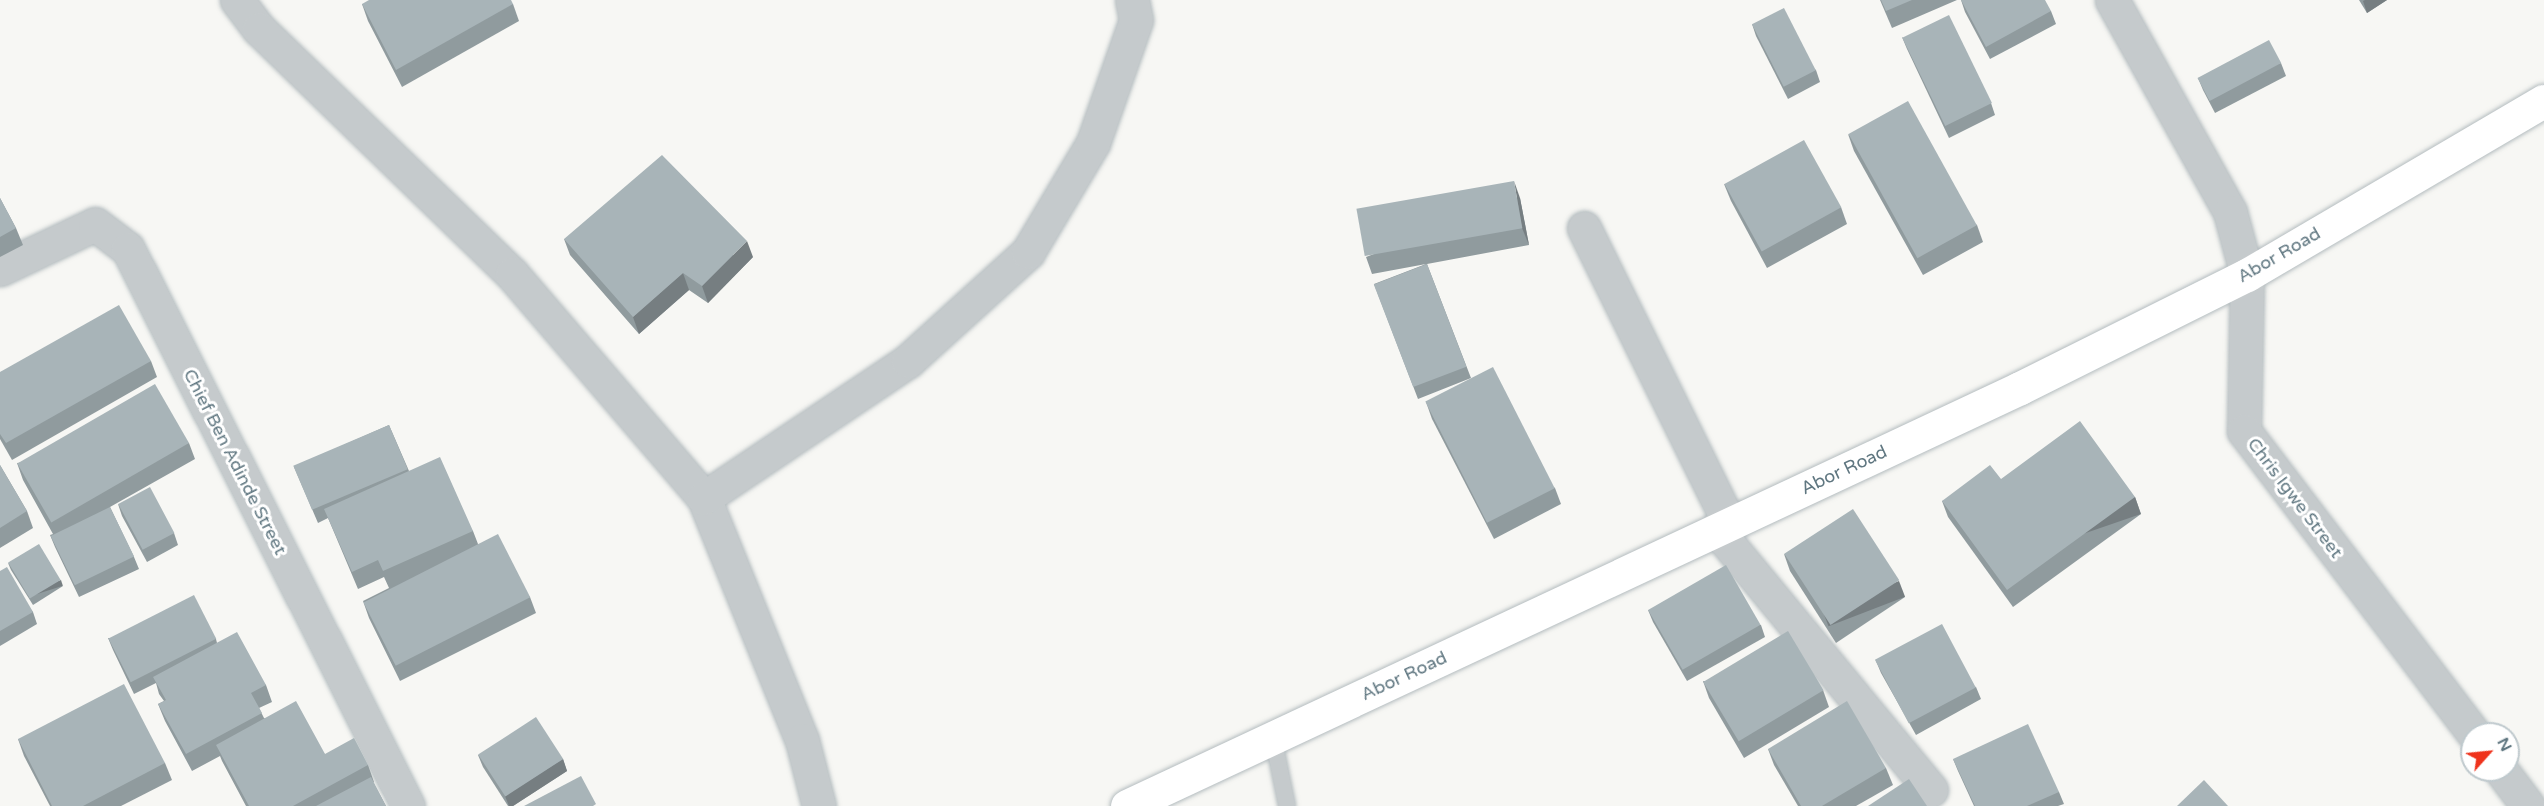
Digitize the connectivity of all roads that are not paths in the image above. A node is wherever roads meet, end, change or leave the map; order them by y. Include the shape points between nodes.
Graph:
1 (237, 0) edge
2 (1132, 0) edge
3 (2112, 0) edge
4 (2544, 101) edge
5 (1584, 228) dead end
6 (0, 268) edge
7 (2247, 275) junction
8 (704, 498) junction
9 (1722, 526) junction
10 (2465, 722) edge
11 (1273, 737) junction
12 (2510, 782) edge
13 (1931, 790) dead end
14 (408, 806) edge
15 (819, 806) edge
16 (1127, 806) edge
17 (1287, 806) edge
18 (2528, 806) edge

1 - 8 street via 259,29 512,274
2 - 8 street via 1136,20 1093,143 1028,252 908,361
3 - 7 street, Chris Igwe Street via 2230,212
4 - 7 street, Abor Road
5 - 9 street
6 - 14 street, Chief Ben Adinde Street via 95,224 128,249
7 - 9 street, Abor Road via 2020,388
7 - 10 street, Chris Igwe Street via 2244,431
8 - 15 street via 802,740
9 - 11 street, Abor Road
9 - 13 street
11 - 16 street, Abor Road
11 - 17 lane
12 - 18 street

